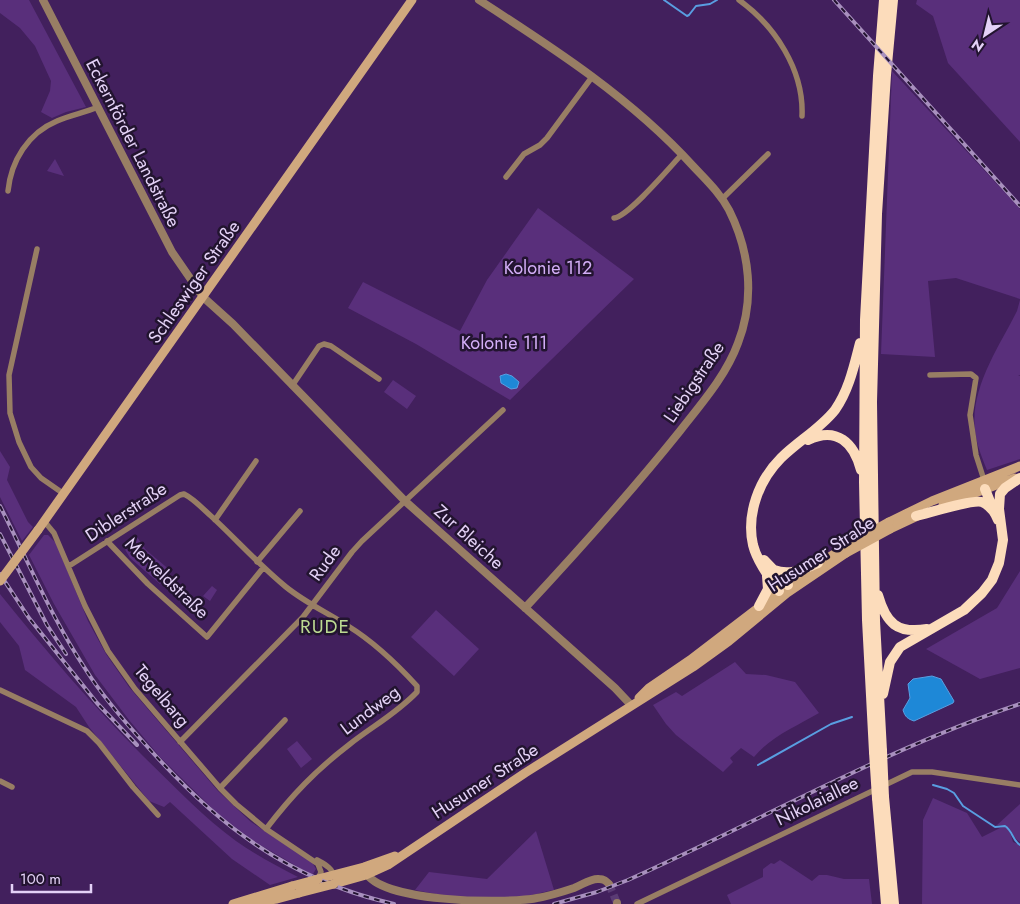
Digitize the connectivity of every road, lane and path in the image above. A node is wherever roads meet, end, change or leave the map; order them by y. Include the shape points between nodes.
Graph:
1 (43, 0) edge
2 (412, 0) edge
3 (480, 0) edge
4 (739, 0) edge
5 (884, 0) edge
6 (893, 0) edge
7 (592, 76) junction
8 (98, 107) junction
9 (802, 116) dead end
10 (682, 154) junction
11 (768, 154) dead end
12 (506, 177) dead end
13 (8, 191) dead end
14 (722, 199) junction
15 (614, 218) dead end
16 (36, 249) dead end
17 (204, 296) junction
18 (865, 320) junction
19 (930, 375) dead end
20 (379, 379) dead end
21 (292, 386) junction
22 (503, 410) dead end
23 (792, 449) junction
24 (256, 461) dead end
25 (1020, 466) edge
26 (1020, 477) edge
27 (864, 482) junction
28 (987, 485) junction
29 (64, 494) junction
30 (405, 501) junction
31 (996, 510) junction
32 (300, 511) dead end
33 (916, 516) junction
34 (215, 520) junction
35 (44, 521) junction
36 (889, 526) junction
37 (107, 541) junction
38 (846, 549) junction
39 (257, 562) junction
40 (818, 563) junction
41 (69, 566) junction
42 (264, 568) junction
43 (770, 571) junction
44 (874, 580) junction
45 (0, 582) edge
46 (784, 590) junction
47 (312, 606) junction
48 (758, 606) junction
49 (525, 608) junction
50 (940, 625) junction
51 (0, 690) edge
52 (631, 705) junction
53 (285, 720) dead end
54 (880, 720) junction
55 (180, 742) junction
56 (878, 752) junction
57 (0, 782) edge
58 (1020, 786) edge
59 (12, 787) dead end
60 (220, 788) junction
61 (881, 797) junction
62 (158, 815) dead end
63 (266, 829) junction
64 (304, 853) junction
65 (365, 871) junction
66 (334, 874) junction
67 (318, 879) junction
68 (334, 884) junction
69 (609, 884) dead end
70 (233, 904) edge
71 (240, 904) edge
72 (637, 904) edge
73 (886, 904) edge
74 (894, 904) edge

1 - 8 street, Eckernförder Landstraße
2 - 17 main road, Schleswiger Straße
3 - 7 street, Liebigstraße
4 - 9 street via 767,25 792,64 803,102
5 - 18 highway
6 - 44 highway via 877,214 872,402
7 - 10 street, Liebigstraße
7 - 12 street via 547,138 524,154
8 - 13 street via 49,124 31,138 19,155
8 - 17 street, Eckernförder Landstraße via 172,252
10 - 14 street, Liebigstraße
10 - 15 street via 640,198
11 - 14 street
14 - 49 street, Liebigstraße via 739,234 748,277 745,318 731,360 653,465
16 - 29 street via 9,375 10,413 30,467
17 - 21 street, Zur Bleiche
17 - 29 main road, Schleswiger Straße
18 - 23 highway via 846,392 824,423
18 - 27 highway
19 - 28 street via 971,374 976,378 970,415 972,436
20 - 21 street via 324,344 319,346
21 - 30 street, Zur Bleiche
22 - 30 street, Rude
23 - 27 highway via 821,434 842,438 858,460
23 - 43 highway via 770,471 756,499 752,520 753,546
24 - 34 street
25 - 28 main road, Husumer Straße
26 - 28 main road, Husumer Straße
26 - 31 highway via 1000,494
27 - 56 highway via 867,620
28 - 31 highway
28 - 33 main road, Husumer Straße
28 - 36 main road, Husumer Straße via 932,501
29 - 35 main road, Schleswiger Straße
30 - 47 street, Rude via 352,552
30 - 49 street, Zur Bleiche
31 - 33 highway via 976,501
31 - 50 highway via 1003,540 992,580 964,610
32 - 39 street
33 - 36 main road, Husumer Straße
34 - 37 street, Diblerstraße via 184,494
34 - 39 street, Diblerstraße
35 - 41 street, Tegelbarg via 54,533
35 - 45 main road, Schleswiger Straße, bridge
36 - 38 main road, Husumer Straße, bridge
37 - 41 street, Diblerstraße
37 - 42 street, Merveldstraße via 148,584 207,637
38 - 40 main road, Husumer Straße
38 - 46 main road, Husumer Straße
39 - 42 street, Diblerstraße
40 - 43 highway via 799,571
40 - 46 main road, Husumer Straße
41 - 55 street, Tegelbarg via 108,651 137,692
42 - 47 street, Diblerstraße
43 - 46 highway
43 - 48 highway via 768,589
44 - 50 highway via 882,611 894,624 905,630
44 - 54 highway
46 - 48 main road, Husumer Straße
46 - 52 main road, Husumer Straße via 715,652
47 - 55 street, Rude
47 - 63 street, Lundweg via 347,625 392,659 418,689 404,706 349,744 301,785
48 - 52 main road, Husumer Straße
49 - 52 street, Zur Bleiche
50 - 54 highway via 909,641 894,654 885,680
51 - 62 street via 87,731
52 - 65 main road, Husumer Straße via 388,865
53 - 60 street
54 - 56 highway
55 - 60 street, Tegelbarg
56 - 61 highway, bridge
57 - 59 street
58 - 72 street, Nikolaiallee via 932,772 912,772
60 - 63 street, Tegelbarg
61 - 73 highway
61 - 74 highway
63 - 64 street, Tegelbarg
64 - 66 street, Tegelbarg via 329,867
64 - 67 street, Tegelbarg via 318,864 321,872
65 - 66 main road, Husumer Straße
65 - 68 main road, Husumer Straße
65 - 69 street via 374,882 399,891 479,902 536,898 596,879 603,879
66 - 67 main road, Husumer Straße
66 - 68 street
67 - 70 main road, Husumer Straße, bridge
68 - 71 main road, Husumer Straße, bridge

